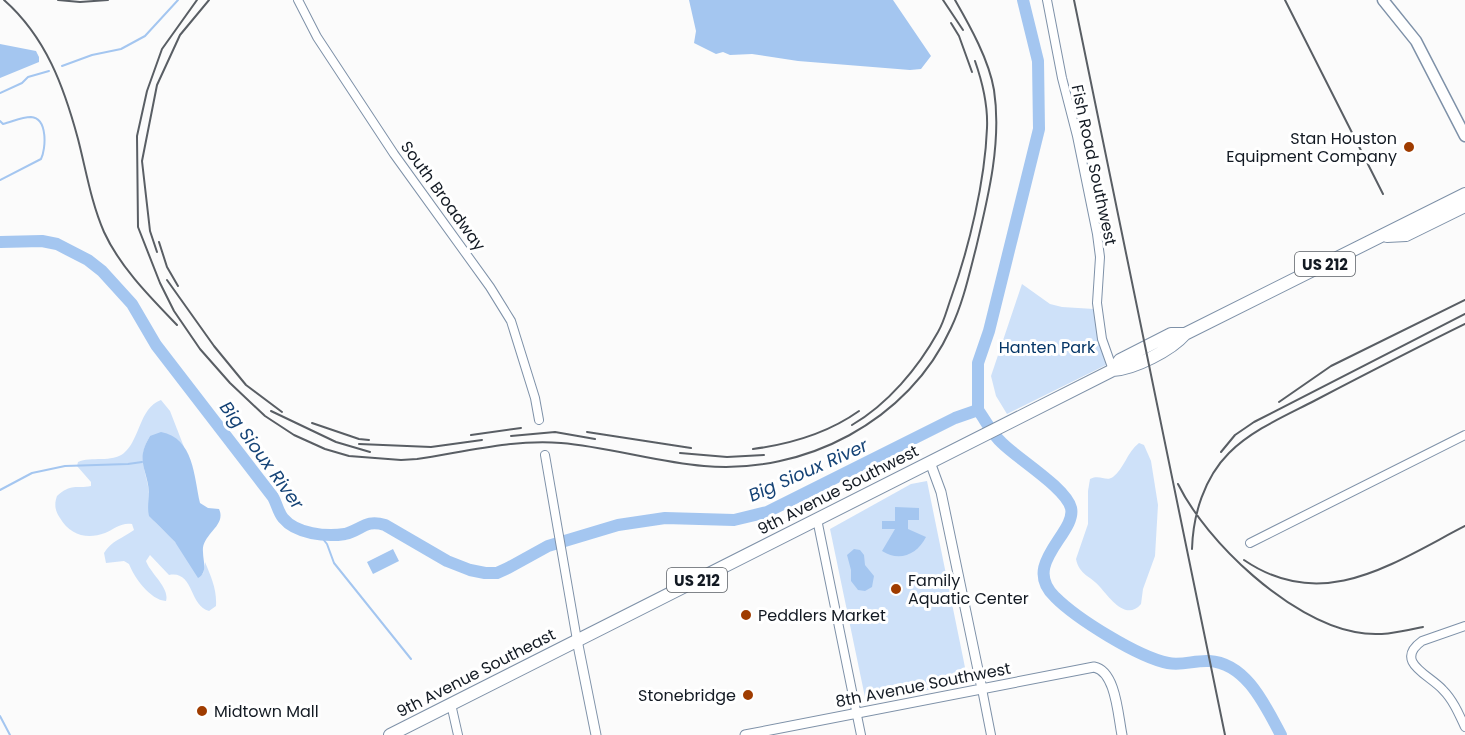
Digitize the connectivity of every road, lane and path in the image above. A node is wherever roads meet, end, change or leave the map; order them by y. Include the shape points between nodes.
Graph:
1 (298, 0) edge
2 (1047, 0) edge
3 (1383, 0) edge
4 (1465, 136) edge
5 (1465, 194) edge
6 (1465, 206) edge
7 (1379, 237) junction
8 (1113, 370) junction
9 (539, 420) dead end
10 (1465, 435) edge
11 (545, 455) dead end
12 (930, 462) junction
13 (817, 519) junction
14 (1250, 543) dead end
15 (1465, 627) edge
16 (577, 640) junction
17 (982, 689) junction
18 (451, 704) junction
19 (857, 713) junction
20 (1465, 727) edge
21 (390, 735) edge
22 (458, 735) edge
23 (596, 735) edge
24 (745, 735) edge
25 (861, 735) edge
26 (991, 735) edge
27 (1122, 735) edge

1 - 9 street, South Broadway via 317,37 387,144 511,321
2 - 8 street, Fish Road Southwest via 1095,224 1100,257 1097,303 1102,339
3 - 4 main road via 1416,41
5 - 7 main road, 9th Avenue Southwest / US 212
6 - 7 main road via 1406,235
7 - 8 main road, 9th Avenue Southwest / US 212 via 1185,334 1171,334 1120,360
8 - 12 main road, 9th Avenue Southwest / US 212
10 - 14 street
11 - 16 street
12 - 13 main road, 9th Avenue Southwest / US 212
12 - 17 street via 941,492
13 - 16 main road, 9th Avenue Southwest / US 212
13 - 19 street
15 - 20 street via 1422,640 1412,655 1414,666 1444,691
16 - 18 main road, 9th Avenue Southeast / US 212
16 - 23 street
17 - 19 street, 8th Avenue Southwest
17 - 26 street
17 - 27 street, 8th Avenue Southwest via 1098,668 1106,672 1112,685
18 - 21 main road, 9th Avenue Southeast / US 212
18 - 22 street
19 - 24 street, 8th Avenue Southwest
19 - 25 street

